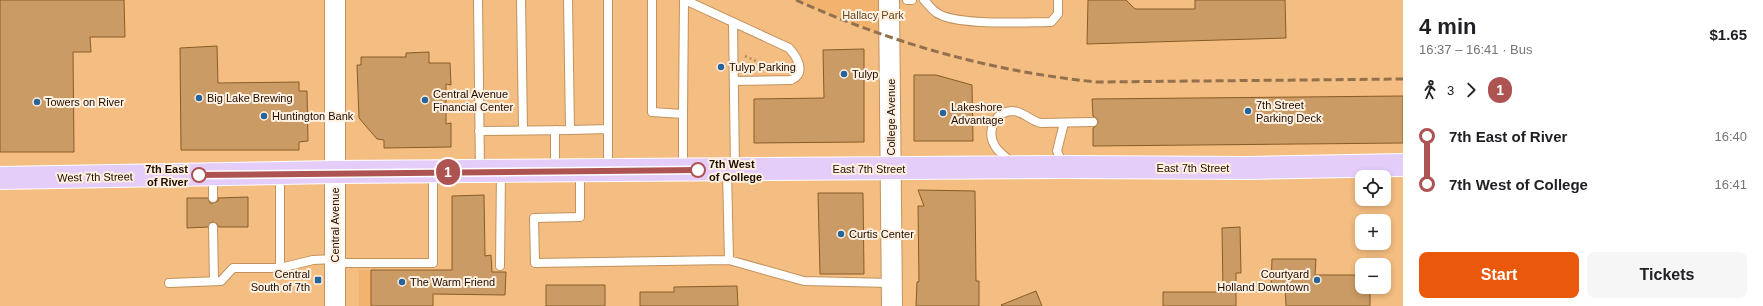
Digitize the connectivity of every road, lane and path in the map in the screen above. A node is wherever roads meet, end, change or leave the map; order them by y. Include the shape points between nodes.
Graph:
1 (335, 0) edge
2 (478, 0) edge
3 (521, 0) edge
4 (568, 0) edge
5 (608, 0) edge
6 (652, 0) edge
7 (684, 0) edge
8 (889, 0) edge
9 (907, 0) edge
10 (912, 0) edge
11 (924, 0) edge
12 (1058, 0) edge
13 (733, 23) junction
14 (733, 52) junction
15 (796, 78) junction
16 (734, 81) junction
17 (684, 114) junction
18 (1093, 122) dead end
19 (1064, 123) junction
20 (607, 129) junction
21 (523, 130) junction
22 (555, 130) junction
23 (570, 130) junction
24 (479, 131) junction
25 (1403, 165) edge
26 (1064, 167) junction
27 (1018, 168) junction
28 (891, 169) junction
29 (684, 170) junction
30 (731, 170) junction
31 (501, 171) junction
32 (555, 171) junction
33 (580, 171) junction
34 (608, 171) junction
35 (335, 172) junction
36 (432, 172) junction
37 (480, 172) junction
38 (280, 174) junction
39 (213, 175) junction
40 (0, 178) edge
41 (213, 198) dead end
42 (213, 227) dead end
43 (729, 260) junction
44 (335, 261) junction
45 (500, 266) dead end
46 (280, 268) junction
47 (214, 281) junction
48 (169, 283) dead end
49 (892, 283) junction
50 (335, 306) edge
51 (892, 306) edge

1 - 35 street, Central Avenue
2 - 24 lane
3 - 21 lane
4 - 23 lane
5 - 20 lane
6 - 17 lane via 652,112
7 - 13 lane
7 - 17 lane
8 - 28 street, College Avenue
9 - 10 lane
11 - 12 lane via 937,14 957,20 1051,22 1058,14
13 - 14 lane
13 - 15 lane via 789,48 798,58 800,66
14 - 15 path
14 - 16 lane
15 - 16 lane
16 - 30 lane
17 - 29 lane
18 - 19 lane
19 - 26 lane via 1058,151
19 - 27 lane via 1034,122 1025,114 1014,111 1004,112 996,118 991,136 995,146
20 - 23 lane
20 - 34 lane
21 - 22 lane
21 - 24 lane
22 - 23 lane
22 - 32 lane
24 - 37 lane
25 - 26 main road, East 7th Street via 1250,168
26 - 27 main road, East 7th Street
27 - 28 main road, East 7th Street
28 - 30 main road, East 7th Street
28 - 49 street, College Avenue
29 - 30 main road, East 7th Street
29 - 34 main road, East 7th Street
30 - 43 lane
31 - 32 main road, East 7th Street
31 - 37 main road, East 7th Street
31 - 45 lane
32 - 33 main road, East 7th Street
33 - 34 main road, East 7th Street
33 - 43 lane via 580,217 534,218 535,263
35 - 36 main road, East 7th Street
35 - 38 main road, West 7th Street
35 - 44 street, Central Avenue
36 - 37 main road, East 7th Street
36 - 44 lane via 433,263
38 - 39 main road, West 7th Street
38 - 46 lane
39 - 40 main road, West 7th Street
39 - 41 lane
42 - 47 lane
43 - 49 lane via 804,281
44 - 46 lane via 312,260
44 - 50 street, Central Avenue
46 - 47 lane via 232,268 221,281
47 - 48 lane
49 - 51 street, College Avenue

